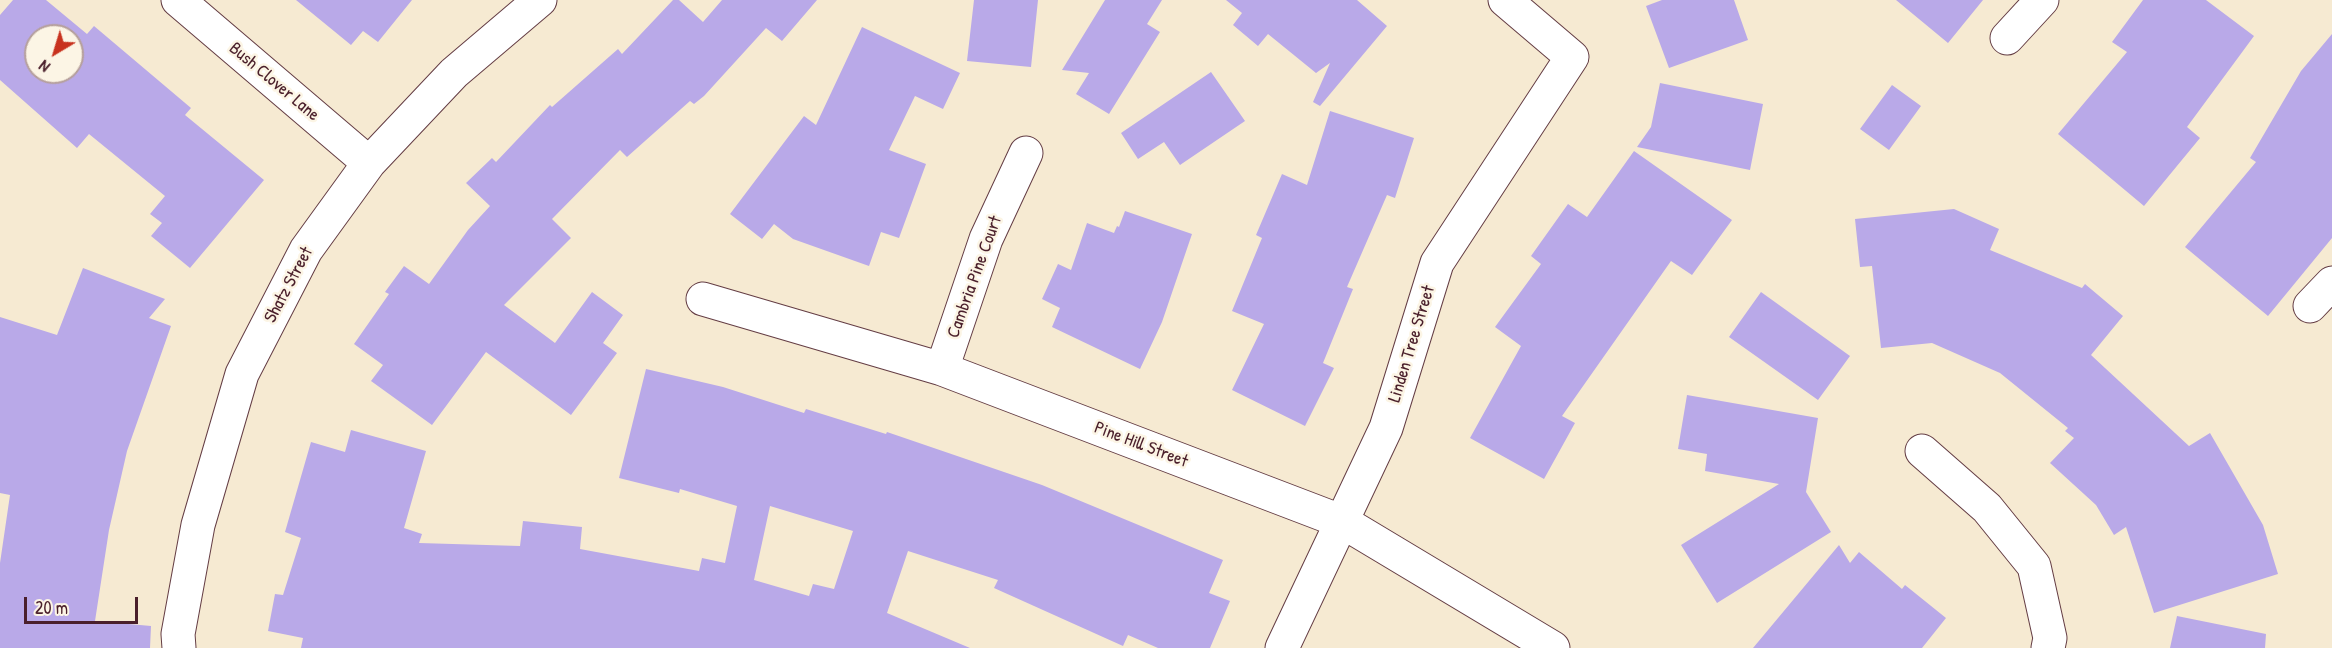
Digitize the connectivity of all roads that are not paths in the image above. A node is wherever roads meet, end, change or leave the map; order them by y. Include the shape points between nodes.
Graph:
1 (178, 0) edge
2 (540, 0) edge
3 (1505, 0) edge
4 (2042, 0) edge
5 (2007, 38) dead end
6 (1026, 153) dead end
7 (369, 164) junction
8 (2332, 283) edge
9 (703, 299) dead end
10 (2310, 306) dead end
11 (942, 369) junction
12 (1922, 451) dead end
13 (1343, 522) junction
14 (179, 648) edge
15 (1282, 648) edge
16 (1553, 648) edge
17 (2048, 648) edge

1 - 7 street, Bush Clover Lane
2 - 7 street, Shatz Street via 454,73
3 - 13 street, Linden Tree Street via 1572,57 1437,263 1386,428
4 - 5 street
6 - 11 street, Cambria Pine Court via 986,239
7 - 14 street, Shatz Street via 306,250 242,374 198,525 178,634
8 - 10 street
9 - 11 street, Pine Hill Street
11 - 13 street, Pine Hill Street
12 - 17 street via 1987,508 2034,566 2050,638
13 - 15 street, Linden Tree Street
13 - 16 street, Pine Hill Street

